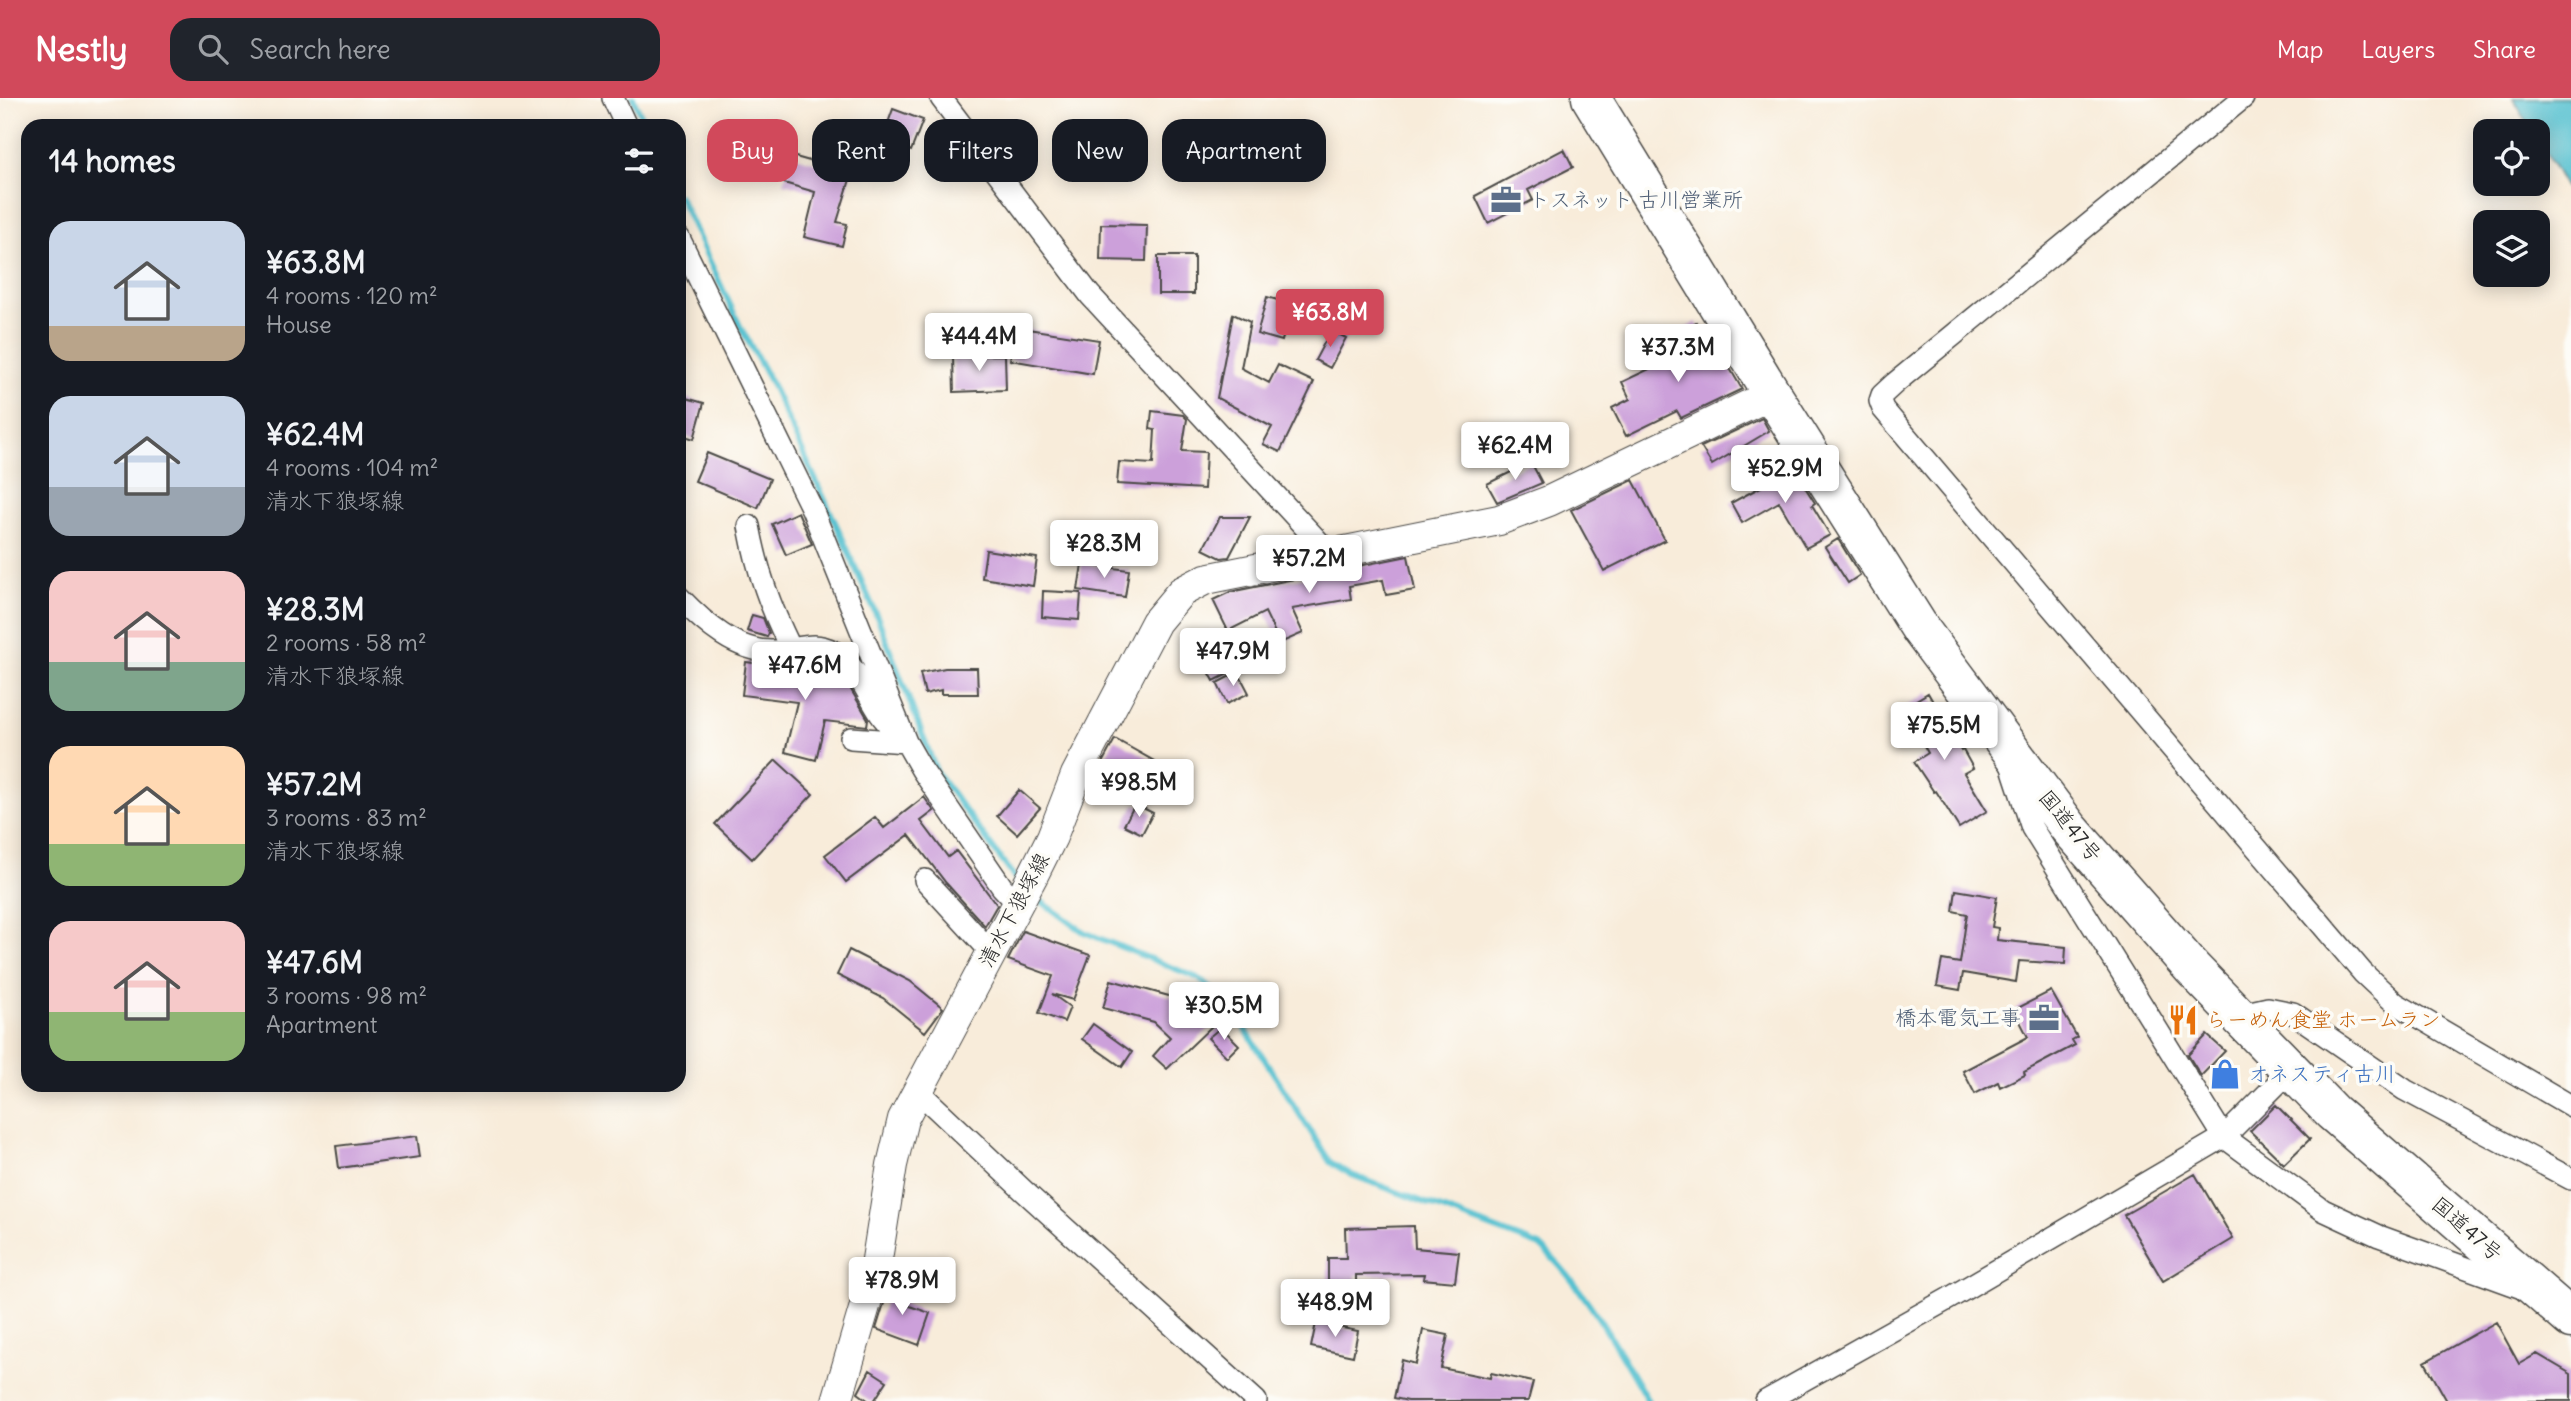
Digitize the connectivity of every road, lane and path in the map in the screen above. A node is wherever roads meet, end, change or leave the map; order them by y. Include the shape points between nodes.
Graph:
1 (613, 98) edge
2 (942, 98) edge
3 (1591, 98) edge
4 (2243, 98) edge
5 (623, 119) edge
6 (686, 252) edge
7 (1772, 394) junction
8 (749, 526) dead end
9 (1329, 553) junction
10 (686, 603) edge
11 (790, 649) junction
12 (851, 738) dead end
13 (906, 742) junction
14 (2005, 743) junction
15 (925, 880) dead end
16 (1024, 893) junction
17 (991, 952) junction
18 (2237, 1014) junction
19 (2291, 1070) junction
20 (919, 1092) junction
21 (2571, 1106) edge
22 (2224, 1137) junction
23 (2571, 1179) edge
24 (2557, 1307) edge
25 (840, 1400) edge
26 (1256, 1401) edge
27 (1766, 1401) edge

1 - 5 street
2 - 9 street via 1090,295
3 - 7 highway, 国道47号
4 - 21 street via 1895,383 1880,401 2362,973 2395,1003
6 - 13 street via 812,509
7 - 9 main road, 清水下狼塚線 via 1549,501 1499,520
7 - 14 highway, 国道47号 via 1921,630
8 - 11 street via 756,567
9 - 16 main road, 清水下狼塚線 via 1206,579 1181,592 1156,622 1076,775
10 - 11 street via 741,646
11 - 13 street via 816,644 834,652 853,669 882,716
12 - 13 street
13 - 16 street via 1002,887
14 - 18 highway, 国道47号 via 2069,828
14 - 22 street via 2032,828
15 - 17 street
16 - 17 main road, 清水下狼塚線
17 - 20 main road, 清水下狼塚線
18 - 19 highway, 国道47号
18 - 23 street via 2268,1008 2293,1013 2405,1090
19 - 22 street
19 - 24 highway, 国道47号 via 2332,1112
20 - 25 main road, 清水下狼塚線 via 904,1119 892,1165 875,1272
20 - 26 street
22 - 24 street via 2322,1210
22 - 27 street

